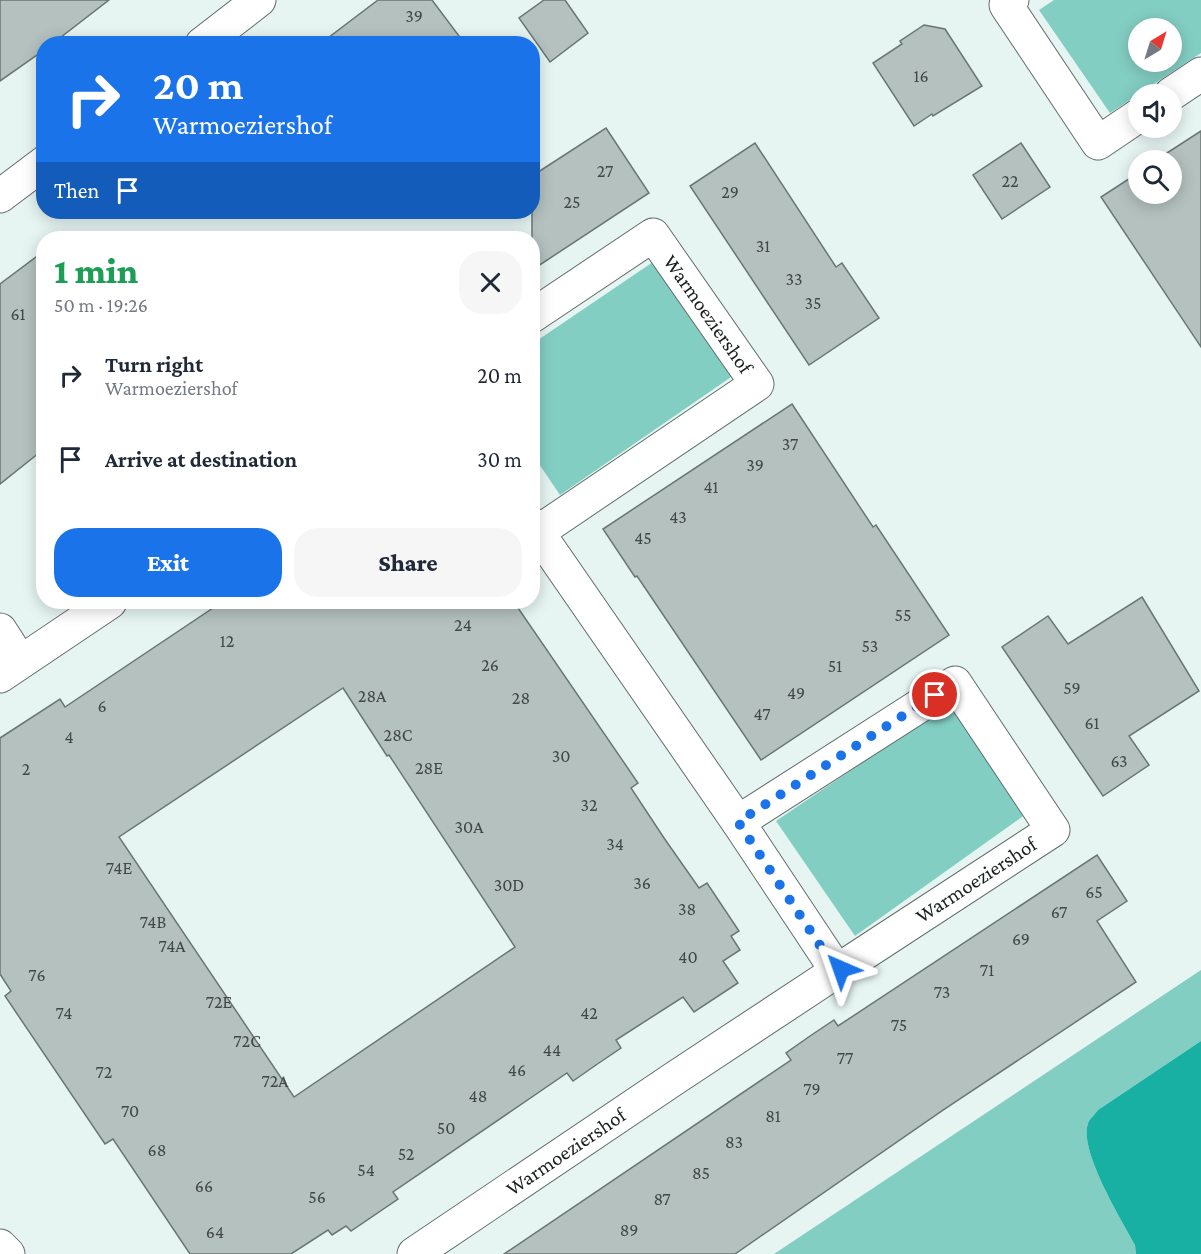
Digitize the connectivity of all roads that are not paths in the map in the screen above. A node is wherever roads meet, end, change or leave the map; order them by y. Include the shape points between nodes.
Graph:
1 (259, 0) edge
2 (1012, 0) edge
3 (212, 36) edge
4 (1201, 74) edge
5 (1182, 87) edge
6 (1128, 123) edge
7 (36, 169) edge
8 (0, 196) edge
9 (540, 311) edge
10 (540, 526) edge
11 (540, 536) edge
12 (99, 609) edge
13 (0, 630) edge
14 (10, 668) edge
15 (738, 822) junction
16 (837, 971) junction
17 (0, 1246) edge
18 (8, 1254) edge
19 (414, 1254) edge

1 - 3 street
2 - 6 street via 1006,4 1098,143
4 - 5 street
7 - 8 street
9 - 10 street, Warmoeziershof via 653,236 757,384
11 - 15 street, Warmoeziershof
12 - 14 street
13 - 14 street
15 - 16 street, Warmoeziershof
15 - 16 street, Warmoeziershof via 955,683 1027,790 1053,830
16 - 19 street, Warmoeziershof
17 - 18 street

